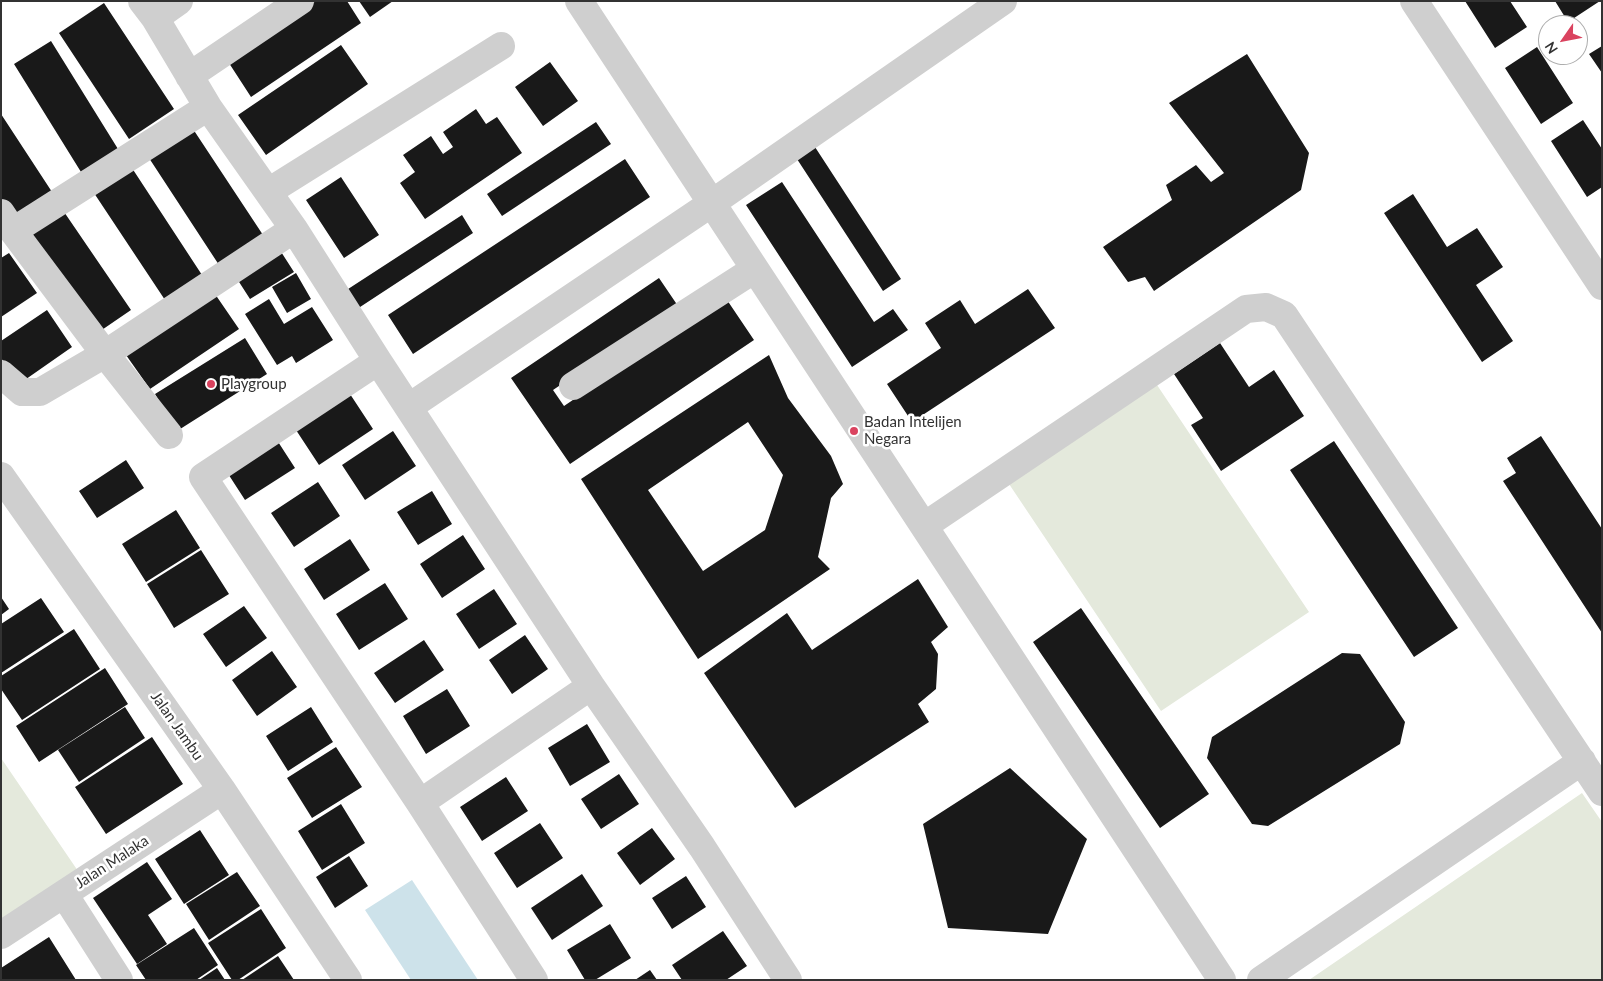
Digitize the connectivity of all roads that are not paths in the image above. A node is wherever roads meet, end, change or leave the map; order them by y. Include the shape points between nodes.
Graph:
1 (179, 1) edge
2 (300, 1) edge
3 (579, 1) edge
4 (1003, 1) edge
5 (1414, 1) edge
6 (148, 10) edge
7 (501, 46) dead end
8 (190, 76) junction
9 (208, 107) junction
10 (268, 192) junction
11 (712, 203) junction
12 (7, 222) edge
13 (294, 229) junction
14 (755, 269) junction
15 (1602, 286) edge
16 (105, 354) junction
17 (378, 361) junction
18 (1, 374) edge
19 (573, 386) dead end
20 (409, 407) junction
21 (169, 434) dead end
22 (1, 476) edge
23 (924, 526) junction
24 (591, 686) junction
25 (1582, 761) junction
26 (222, 790) junction
27 (1602, 792) edge
28 (420, 804) junction
29 (64, 894) junction
30 (1, 935) edge
31 (119, 980) edge
32 (348, 980) edge
33 (534, 980) edge
34 (788, 980) edge
35 (1222, 980) edge
36 (1261, 980) edge

1 - 6 street
2 - 8 street
3 - 11 street
4 - 11 street
5 - 15 street
6 - 8 street
7 - 10 street
8 - 9 street
9 - 10 street
9 - 12 street
10 - 13 street
11 - 14 street
11 - 20 street
12 - 16 street
13 - 16 street
13 - 17 street
14 - 19 street
14 - 23 street
16 - 18 street via 40,392 22,392
16 - 21 street
17 - 20 street
17 - 28 street via 203,477
20 - 24 street
22 - 26 street, Jalan Jambu
23 - 25 street via 1246,310 1266,308 1284,315
23 - 35 street
24 - 28 street
24 - 34 street via 702,847
25 - 27 street
25 - 36 street
26 - 29 street, Jalan Malaka
26 - 32 street, Jalan Jambu
28 - 33 street
29 - 30 street, Jalan Malaka
29 - 31 street

